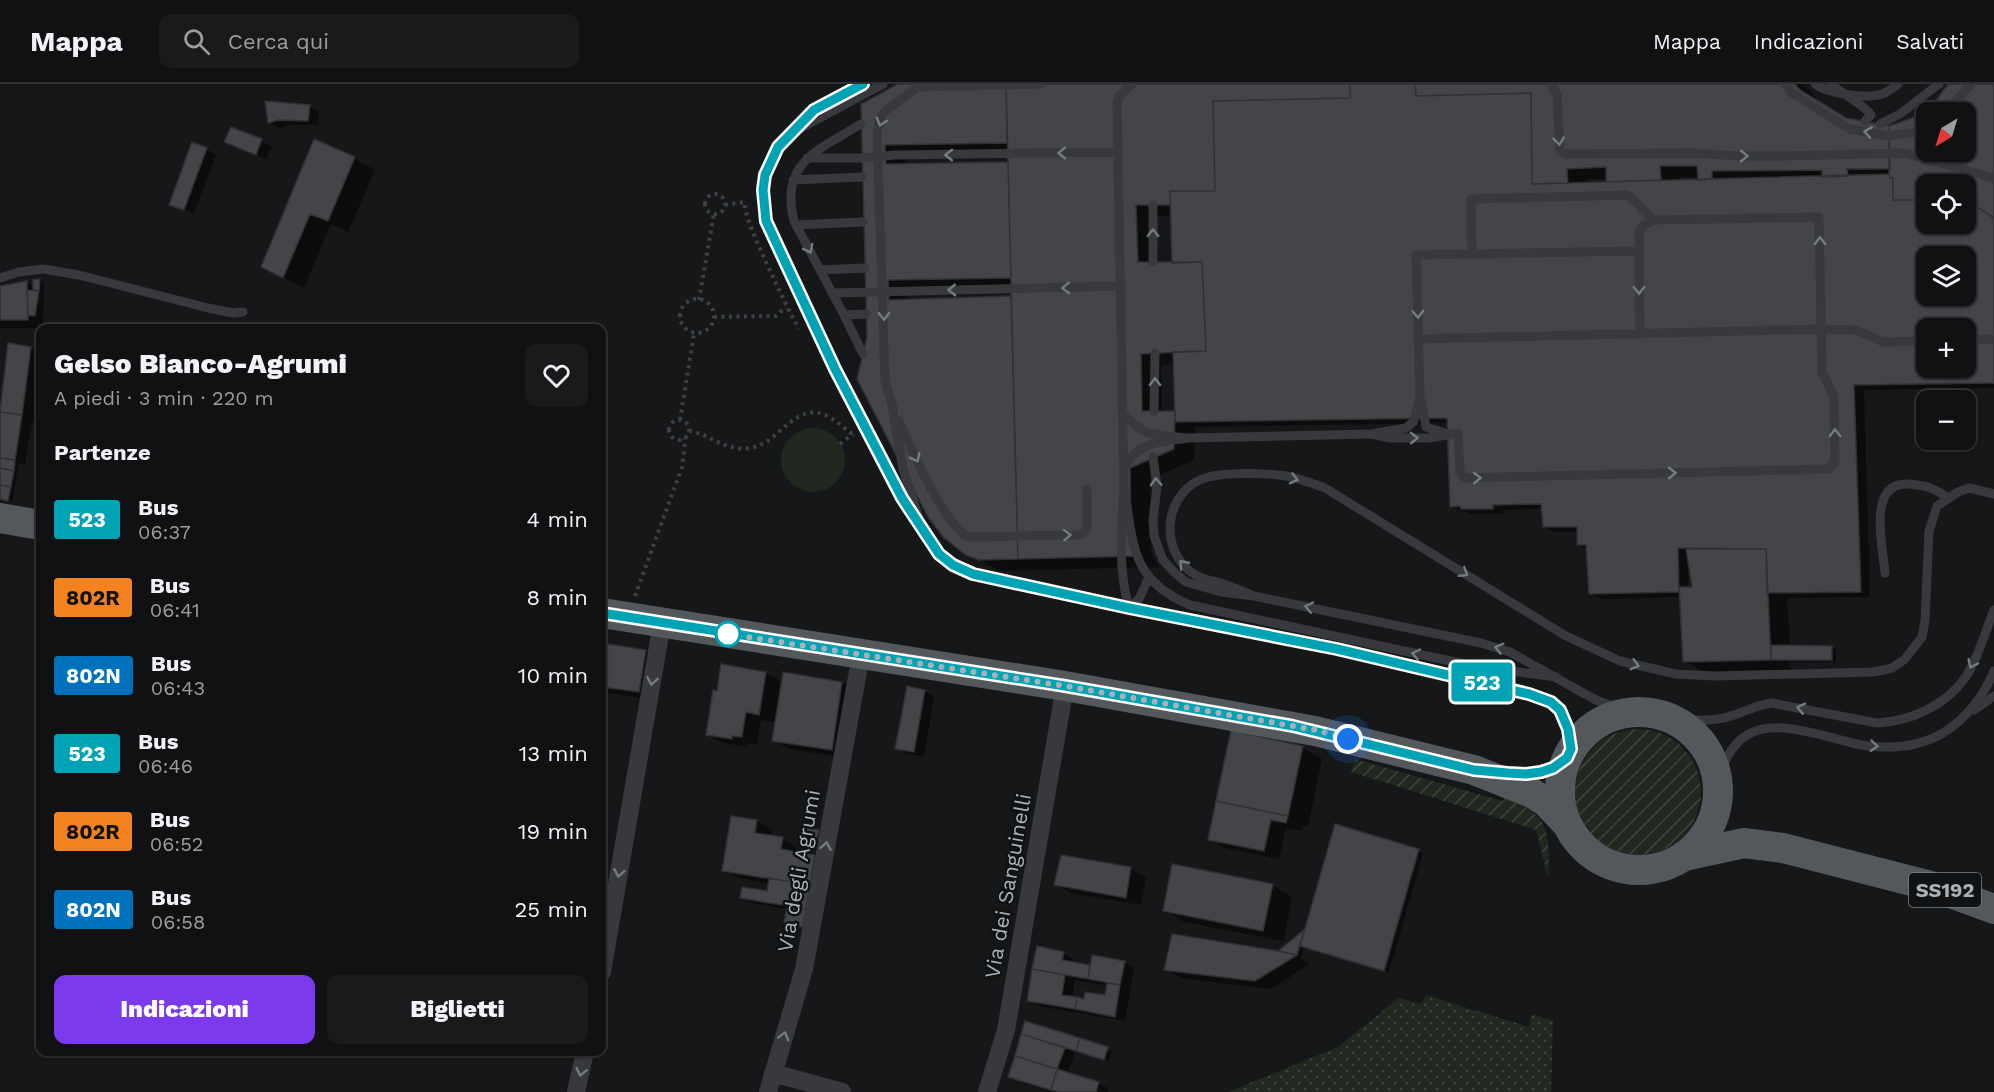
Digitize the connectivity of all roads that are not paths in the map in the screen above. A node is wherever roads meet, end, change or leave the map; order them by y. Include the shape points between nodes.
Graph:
1 (863, 84) edge
2 (883, 84) edge
3 (1041, 84) edge
4 (1118, 84) edge
5 (1132, 84) edge
6 (1551, 84) edge
7 (1785, 84) edge
8 (1815, 84) edge
9 (1831, 84) edge
10 (1898, 84) edge
11 (1939, 84) edge
12 (1971, 84) edge
13 (919, 85) edge
14 (1841, 93) junction
15 (1119, 96) junction
16 (1955, 102) edge
17 (1865, 122) dead end
18 (861, 124) dead end
19 (1880, 124) dead end
20 (794, 131) junction
21 (1916, 132) edge
22 (1118, 152) junction
23 (807, 158) junction
24 (862, 177) dead end
25 (1994, 178) edge
26 (793, 180) junction
27 (1153, 205) dead end
28 (1655, 220) junction
29 (863, 222) dead end
30 (796, 225) junction
31 (1639, 251) junction
32 (1472, 254) junction
33 (1153, 262) dead end
34 (865, 268) dead end
35 (820, 270) junction
36 (0, 278) edge
37 (1121, 286) junction
38 (833, 293) junction
39 (243, 312) dead end
40 (866, 314) dead end
41 (844, 315) junction
42 (1822, 329) junction
43 (1640, 334) junction
44 (1419, 339) junction
45 (1994, 339) edge
46 (1976, 340) edge
47 (1916, 341) edge
48 (1155, 353) dead end
49 (863, 354) dead end
50 (1420, 396) junction
51 (892, 405) junction
52 (1154, 411) dead end
53 (1123, 414) junction
54 (1371, 434) junction
55 (1447, 434) junction
56 (1188, 438) junction
57 (1154, 457) dead end
58 (1125, 465) junction
59 (1087, 489) dead end
60 (1124, 489) junction
61 (1994, 494) edge
62 (1947, 497) junction
63 (0, 518) edge
64 (36, 524) edge
65 (925, 534) junction
66 (1885, 573) dead end
67 (1149, 576) junction
68 (1254, 596) junction
69 (1129, 608) junction
70 (1994, 610) edge
71 (614, 615) edge
72 (662, 623) junction
73 (861, 655) junction
74 (1994, 671) edge
75 (1556, 677) junction
76 (1065, 686) junction
77 (1994, 696) edge
78 (1626, 712) junction
79 (1668, 717) junction
80 (1964, 717) junction
81 (1569, 753) junction
82 (1474, 770) junction
83 (1718, 783) junction
84 (1566, 823) junction
85 (1783, 848) junction
86 (1684, 856) junction
87 (1994, 909) edge
88 (606, 949) edge
89 (584, 1056) edge
90 (773, 1073) junction
91 (576, 1092) edge
92 (768, 1092) edge
93 (842, 1092) edge
94 (987, 1092) edge

1 - 20 lane via 814,110
2 - 20 lane
3 - 13 lane
4 - 15 lane
5 - 15 lane
6 -> 25 lane via 1557,95 1560,151 1565,154 1905,153
21 -> 7 lane via 1889,136 1850,129 1792,93
8 - 14 lane
9 - 14 lane
10 - 14 lane via 1871,96
11 - 19 lane
12 - 16 lane
13 -> 51 lane via 883,113 877,133 885,380
14 - 17 lane via 1867,110 1871,115
15 - 22 lane
18 - 23 lane
20 - 65 lane via 778,147 765,175 766,221 835,369
22 -> 23 lane
22 - 37 lane
23 - 26 lane
24 - 26 lane
26 - 30 lane via 790,205
33 -> 27 lane
28 - 31 lane via 1639,232
28 - 32 lane via 1627,195 1471,199
42 -> 28 lane via 1819,217
29 - 30 lane
30 -> 35 lane
31 - 32 lane
31 -> 43 lane
32 -> 44 lane via 1416,255
34 - 35 lane
35 - 38 lane
36 - 39 lane via 43,269 208,308
37 -> 38 lane
37 - 53 lane
38 - 41 lane
40 - 41 lane
41 - 49 lane
42 - 43 lane
42 - 47 lane via 1856,330 1884,342
55 -> 42 lane via 1458,433 1460,472 1466,478 1828,469 1835,462 1834,397 1822,372
43 - 44 lane
44 - 50 lane
45 - 46 lane
52 -> 48 lane
50 - 54 lane via 1410,426
50 - 55 lane via 1426,427
51 -> 59 lane via 934,493 960,532 968,537 1083,533 1087,528
51 - 65 lane via 906,478
53 - 56 lane via 1149,434
53 - 58 lane
54 -> 55 lane via 1390,438
54 - 56 lane
56 - 58 lane via 1146,444
68 -> 57 lane via 1186,582 1163,560 1154,536
58 - 60 lane
60 - 67 lane via 1136,556
60 - 69 lane via 1123,584
61 - 62 lane via 1970,488
62 - 66 lane via 1928,486 1899,483 1889,489 1882,498 1880,512
68 -> 62 lane via 1195,575 1172,547 1170,518 1182,495 1201,479 1286,476 1325,489 1566,636 1648,669 1714,676 1874,672 1892,668 1905,659 1922,637 1929,531 1937,506
63 - 64 main road
65 - 69 lane via 939,554 973,574
67 - 69 lane via 1139,599
75 -> 67 lane via 1474,666 1190,605 1164,592
75 -> 68 lane via 1510,652 1481,644
69 - 81 lane via 1337,649 1529,694 1560,710 1568,729
70 -> 79 lane via 1964,680 1939,703 1917,716 1877,723 1771,703 1718,720 1699,722
71 - 72 main road
72 - 73 main road
72 -> 88 street
73 - 76 main road
90 -> 73 street, Via degli Agrumi via 804,969
74 - 80 lane
75 - 78 lane
76 - 82 main road via 1315,730
76 - 94 street, Via dei Sanguinelli via 1006,1030
77 - 80 lane
78 - 79 main road
78 - 81 main road via 1594,725
79 - 83 main road via 1701,742
83 -> 80 lane via 1735,744 1746,735 1768,728 1891,748 1936,737
81 - 82 main road via 1547,770 1526,774
81 - 84 main road via 1560,784
82 - 84 main road via 1532,793
83 - 85 main road via 1723,801 1737,823
83 - 86 main road via 1710,826
84 - 86 main road via 1586,850 1616,867 1652,869
85 - 86 main road via 1744,843
85 - 87 main road, SS192 via 1895,875
89 -> 91 street
90 - 92 street, Via degli Agrumi
90 - 93 street

